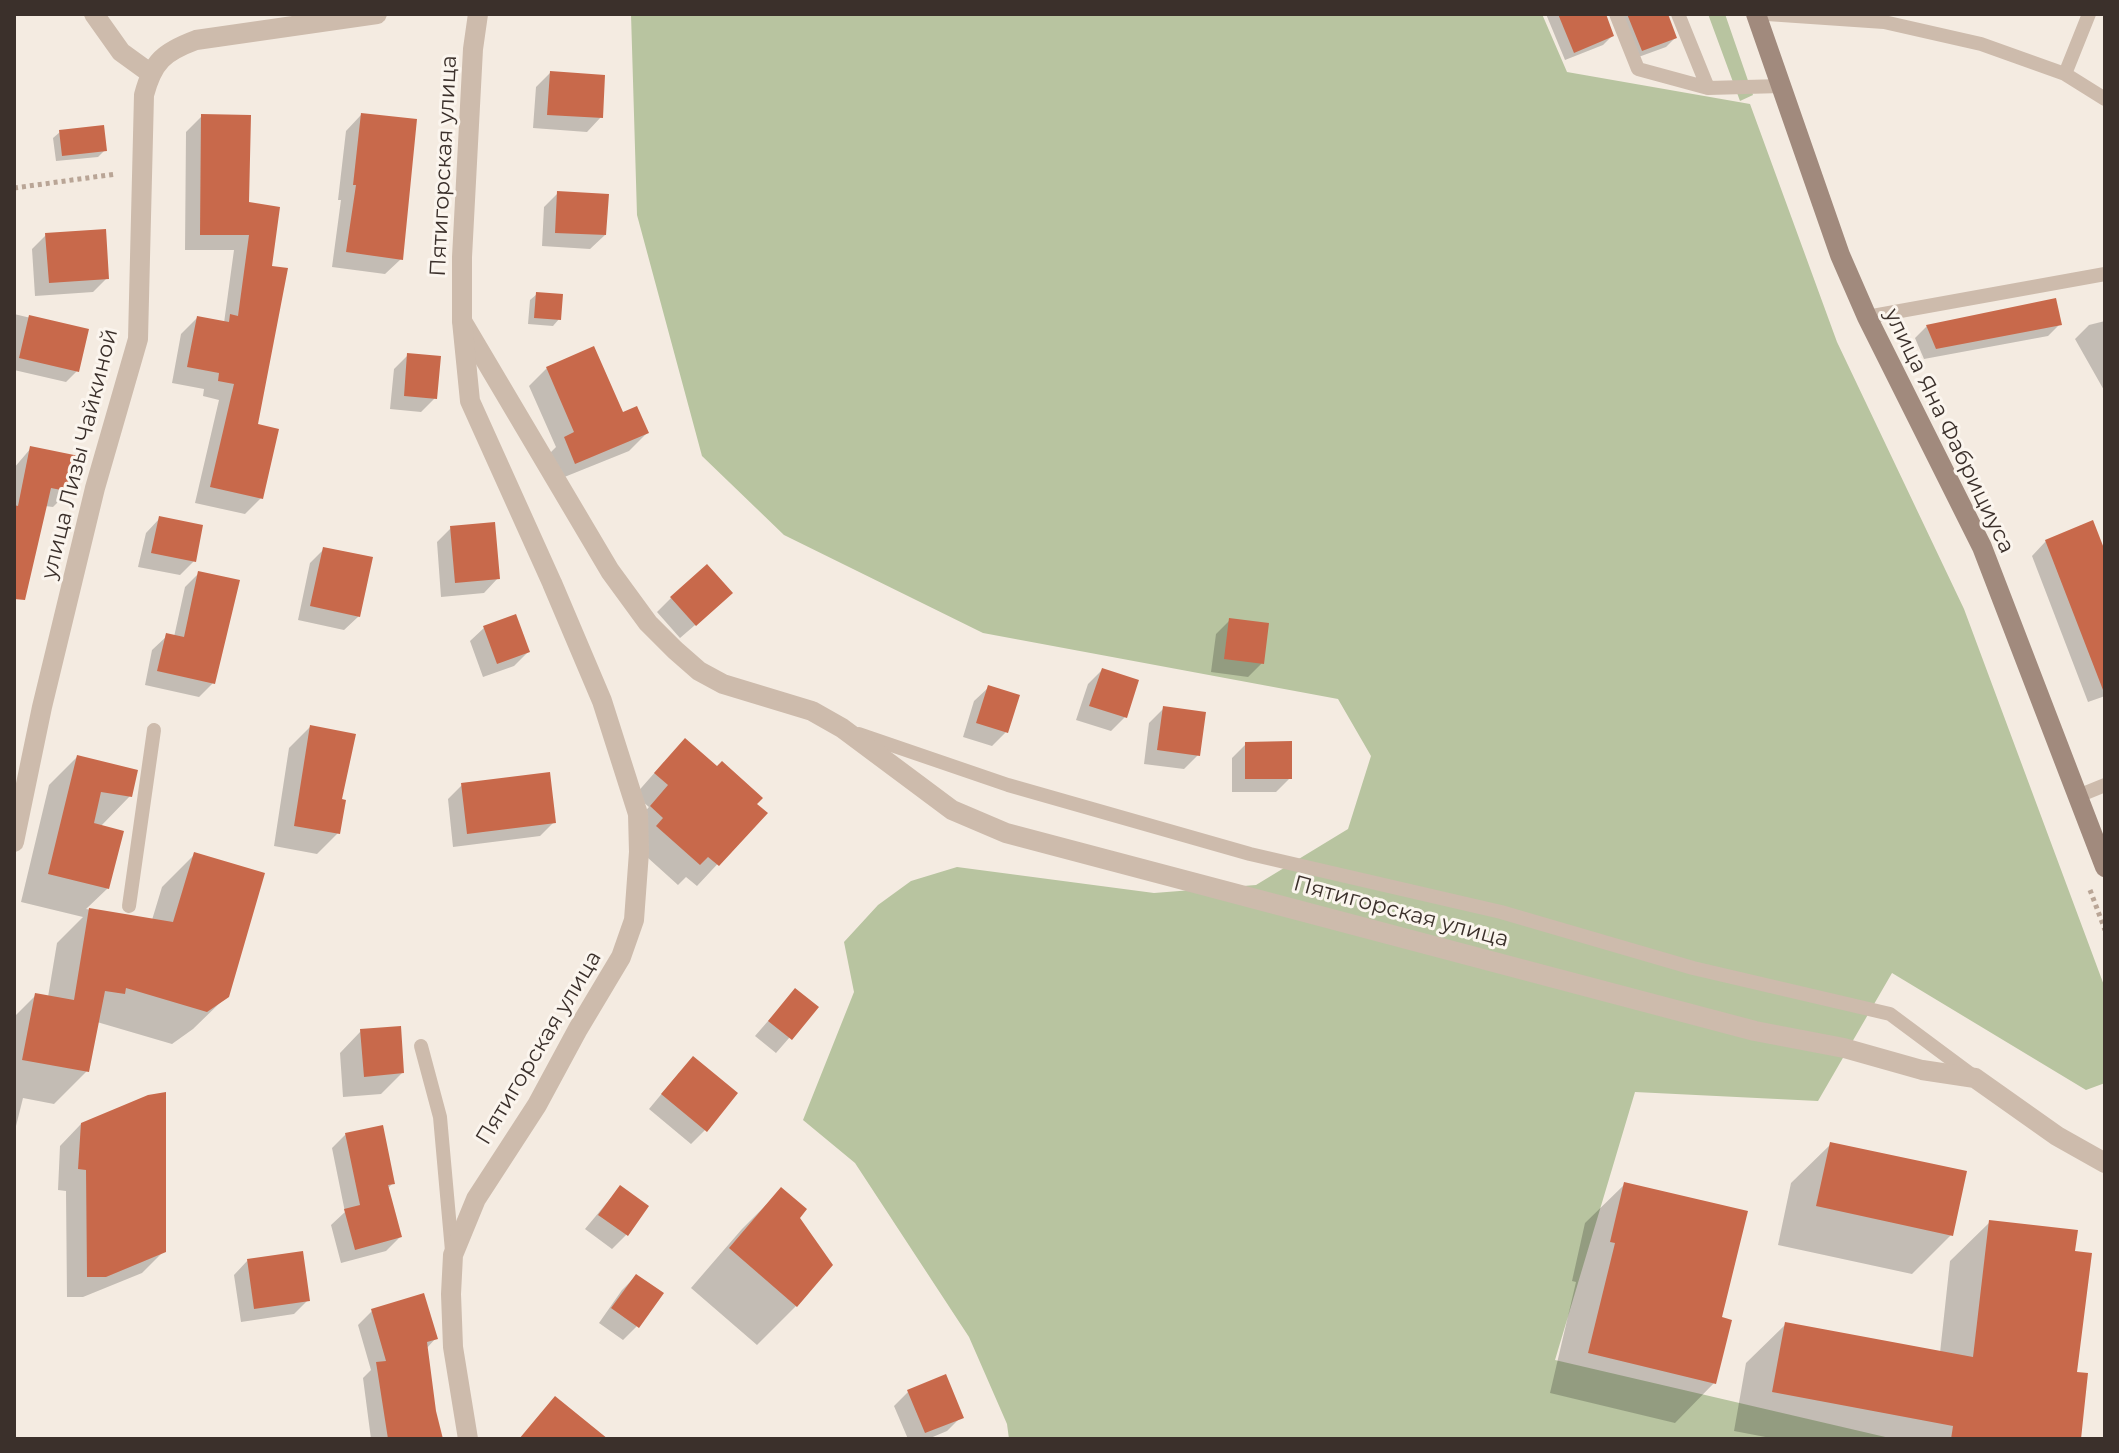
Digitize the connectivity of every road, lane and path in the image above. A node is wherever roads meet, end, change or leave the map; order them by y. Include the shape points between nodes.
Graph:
1 (94, 14) edge
2 (377, 14) edge
3 (478, 14) edge
4 (1616, 14) edge
5 (1678, 14) edge
6 (1756, 14) edge
7 (1767, 14) edge
8 (2089, 14) edge
9 (150, 73) junction
10 (2065, 74) junction
11 (1782, 86) junction
12 (1708, 88) junction
13 (2105, 99) edge
14 (141, 171) junction
15 (14, 188) edge
16 (2105, 274) edge
17 (1867, 317) junction
18 (462, 321) junction
19 (842, 728) junction
20 (154, 730) dead end
21 (2105, 785) edge
22 (2078, 796) junction
23 (14, 842) edge
24 (2105, 867) edge
25 (129, 906) dead end
26 (421, 1046) dead end
27 (1975, 1078) junction
28 (2105, 1163) edge
29 (453, 1255) junction
30 (468, 1439) edge

1 - 9 street via 121,52
2 - 9 street via 196,40 168,50
3 - 18 street, Пятигорская улица
4 - 12 lane via 1638,69
5 - 12 lane
6 - 11 main road, улица Яна Фабрициуса
7 - 10 lane via 1884,22 1981,44
8 - 10 lane
9 - 14 street, улица Лизы Чайкиной
10 - 13 lane
11 - 12 lane
11 - 17 main road, улица Яна Фабрициуса
14 - 15 path
14 - 23 street, улица Лизы Чайкиной via 138,339 95,488
16 - 17 lane
17 - 22 main road, улица Яна Фабрициуса via 1982,547
18 - 19 street, Пятигорская улица via 610,571 648,623 699,671 723,684 812,711
18 - 29 street, Пятигорская улица via 470,401 602,701 638,814 639,852 634,920 621,957 537,1105 476,1199
19 - 27 lane, Пятигорская улица via 1008,785 1250,854 1501,912 1693,968 1890,1014
19 - 27 street, Пятигорская улица via 952,810 1006,833 1755,1031
20 - 25 lane
21 - 22 lane
22 - 24 main road, улица Яна Фабрициуса
26 - 29 lane via 440,1117
27 - 28 street, Пятигорская улица
29 - 30 street, Пятигорская улица via 453,1347

